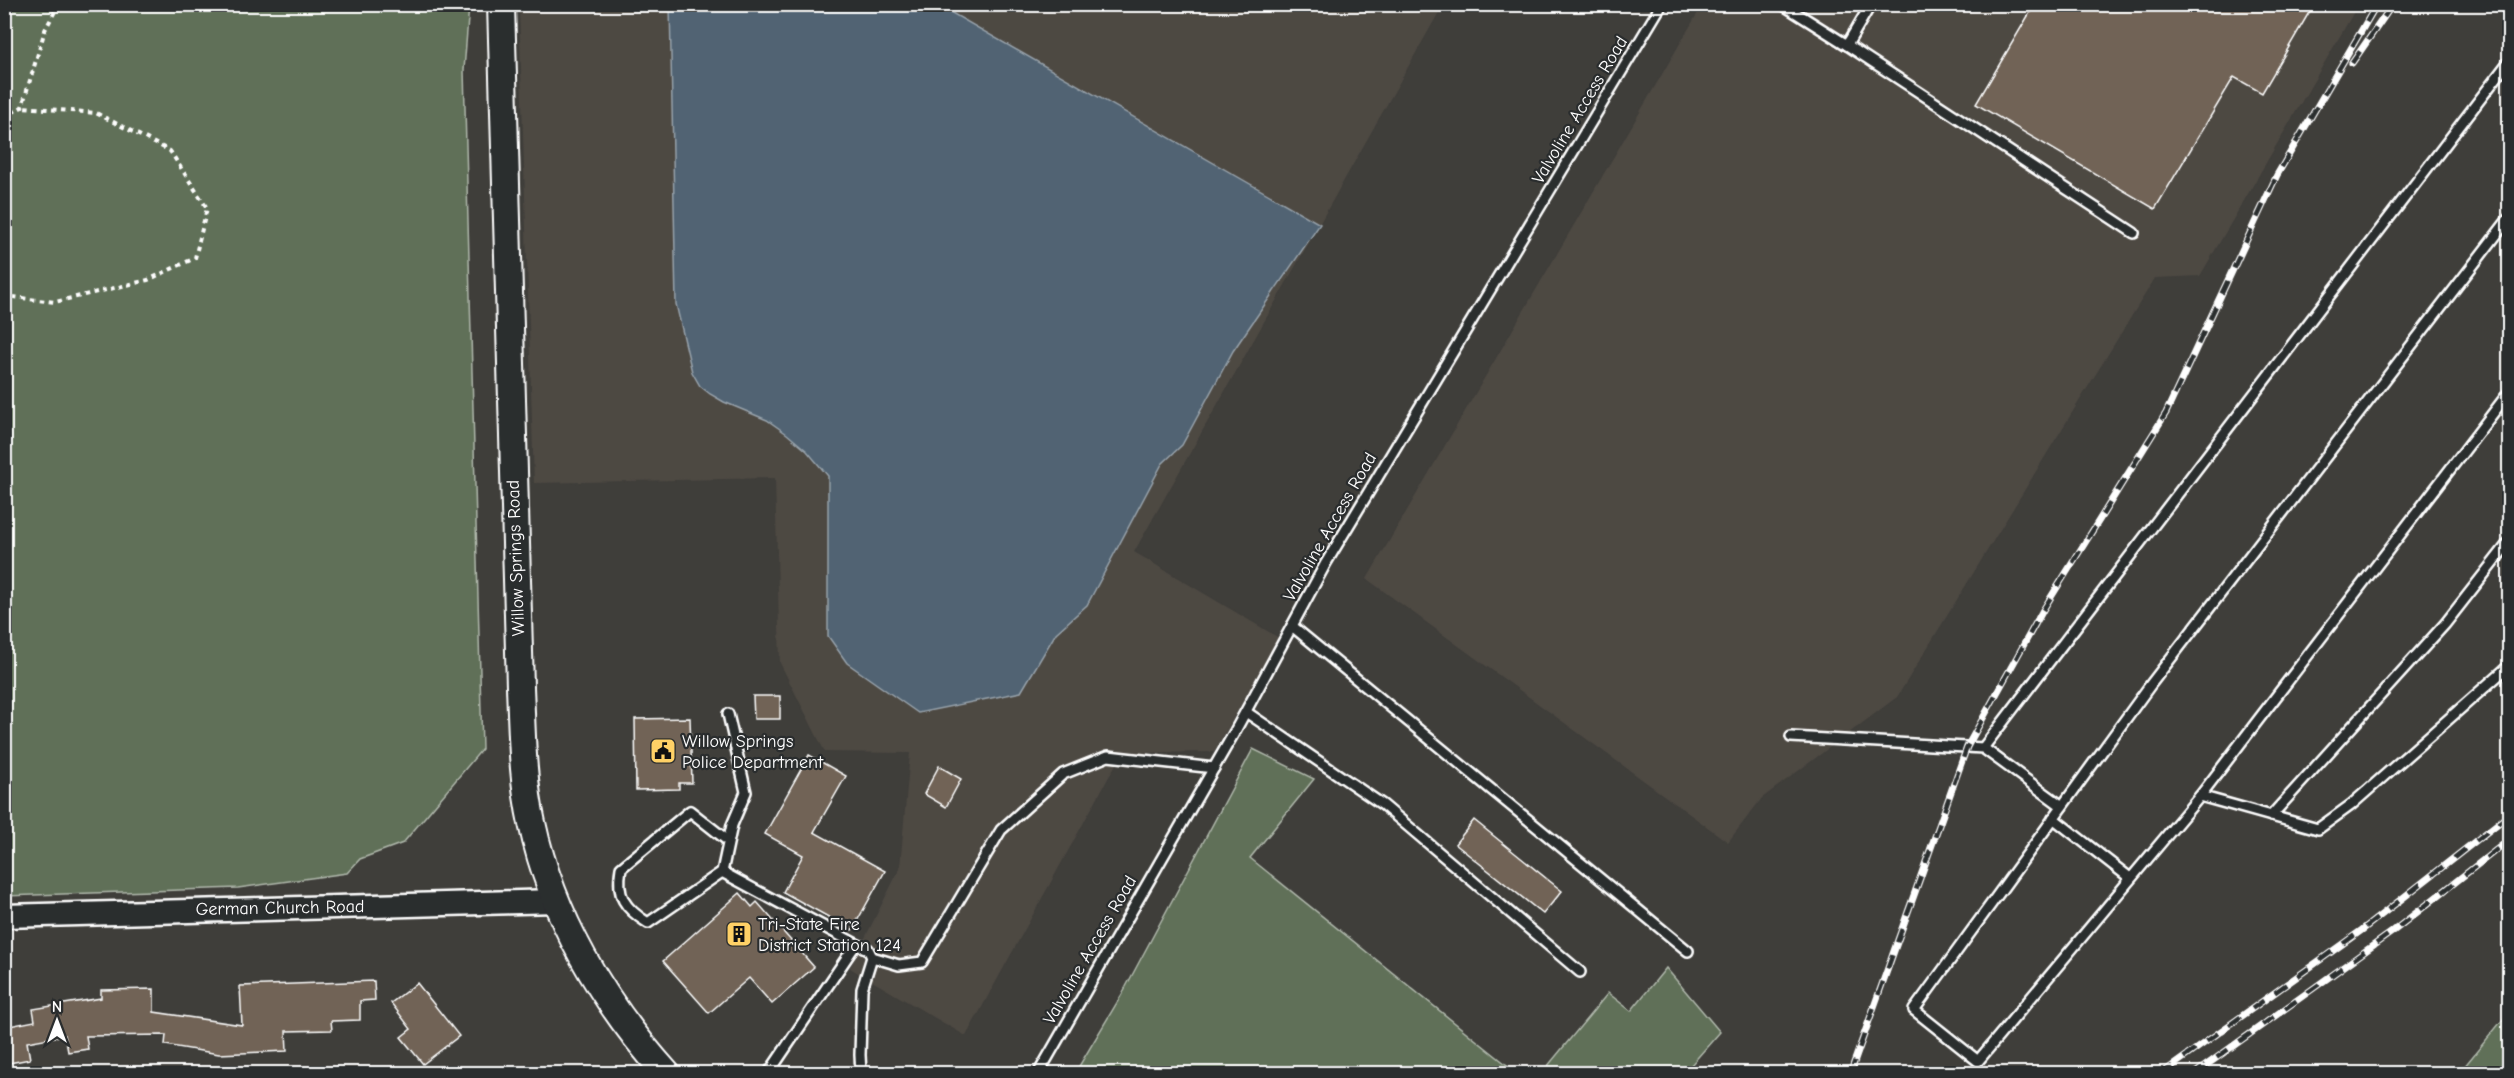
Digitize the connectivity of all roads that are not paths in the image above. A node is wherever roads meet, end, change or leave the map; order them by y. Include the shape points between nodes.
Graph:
1 (501, 4) edge
2 (1662, 4) edge
3 (1782, 4) edge
4 (1871, 4) edge
5 (1847, 45) junction
6 (2510, 60) edge
7 (2510, 217) edge
8 (2134, 233) dead end
9 (2510, 391) edge
10 (2510, 541) edge
11 (1292, 626) junction
12 (2510, 665) edge
13 (1246, 712) junction
14 (728, 714) dead end
15 (1791, 736) dead end
16 (1983, 748) junction
17 (1214, 768) junction
18 (2200, 795) junction
19 (2062, 806) junction
20 (2271, 816) junction
21 (2053, 818) junction
22 (728, 841) junction
23 (722, 872) junction
24 (2130, 878) junction
25 (556, 901) junction
26 (4, 916) edge
27 (856, 944) junction
28 (1688, 951) dead end
29 (872, 957) junction
30 (1580, 972) dead end
31 (667, 1074) edge
32 (768, 1074) edge
33 (861, 1074) edge
34 (1038, 1074) edge

1 - 25 main road, Willow Springs Road via 524,755 531,823
2 - 11 lane, Valvoline Access Road
3 - 5 lane
4 - 5 lane
5 - 8 lane
6 - 16 lane
7 - 19 lane
9 - 18 lane
10 - 20 lane via 2445,624
11 - 13 lane, Valvoline Access Road
11 - 28 lane
12 - 20 lane via 2318,830
13 - 17 lane, Valvoline Access Road
13 - 30 lane via 1383,805
14 - 22 lane via 746,792
15 - 16 lane
16 - 19 lane
17 - 29 lane via 1108,756 1063,774 1001,830 922,962 899,965
17 - 34 lane, Valvoline Access Road
18 - 20 lane
18 - 24 lane
19 - 21 lane
21 - 24 lane
21 - 24 lane via 1914,1010 1978,1061
22 - 23 lane
22 - 23 lane via 690,812 621,868 618,886 628,911 648,923
23 - 27 lane
25 - 26 street, German Church Road
25 - 31 main road, Willow Springs Road via 600,987
27 - 29 lane
27 - 32 lane
29 - 33 lane via 862,989

